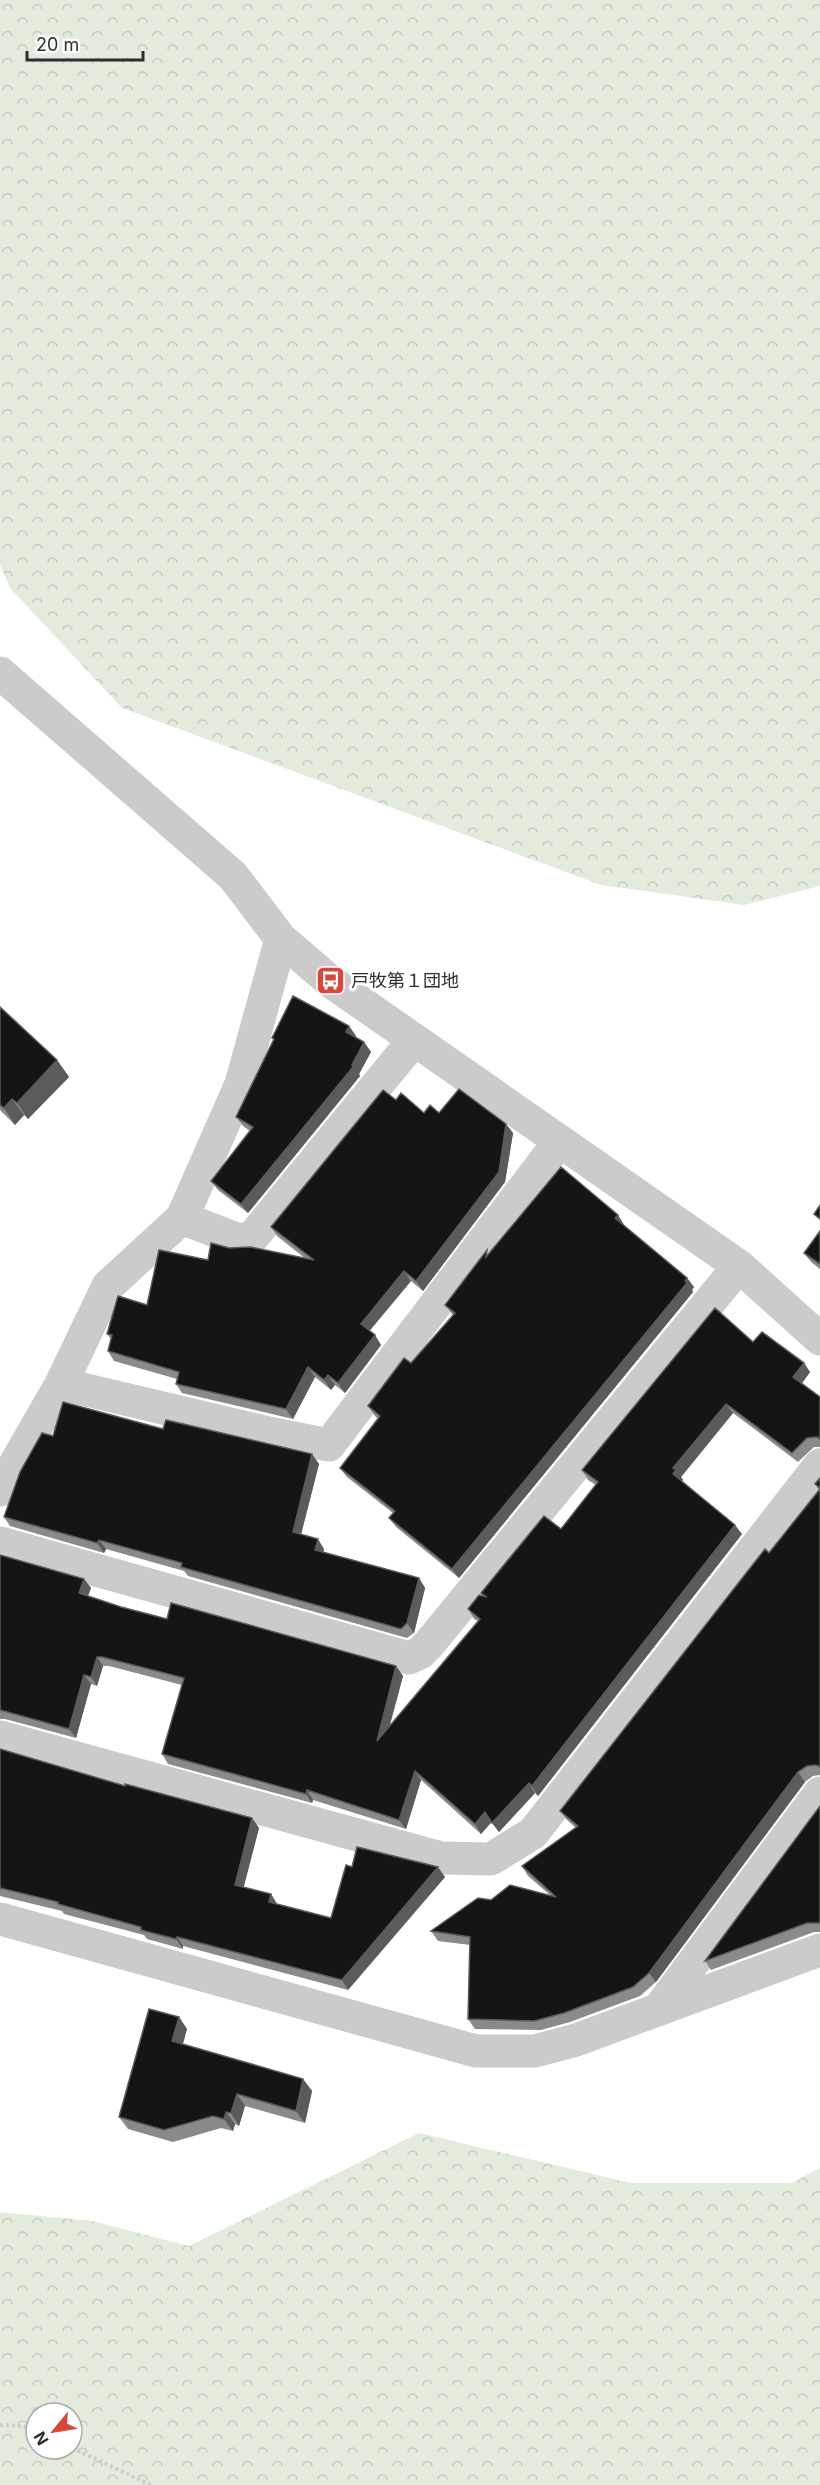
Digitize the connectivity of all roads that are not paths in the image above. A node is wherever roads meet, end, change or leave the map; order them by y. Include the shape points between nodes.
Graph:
1 (0, 673) edge
2 (281, 939) junction
3 (414, 1040) junction
4 (559, 1142) junction
5 (182, 1218) junction
6 (739, 1266) junction
7 (820, 1339) edge
8 (61, 1384) junction
9 (820, 1465) edge
10 (0, 1490) edge
11 (0, 1543) edge
12 (0, 1737) edge
13 (820, 1793) edge
14 (0, 1919) edge
15 (820, 1950) edge
16 (658, 2010) junction

1 - 2 street via 233,876
2 - 3 street via 330,981
2 - 5 street via 241,1084
3 - 4 street
3 - 5 street via 251,1239 236,1239
4 - 6 street
4 - 8 street via 329,1445
5 - 8 street via 108,1286
6 - 7 street
6 - 11 street via 429,1644 408,1658
8 - 10 street
9 - 12 street via 533,1833 491,1859 441,1858
13 - 16 street
14 - 16 street via 476,2051 535,2051
15 - 16 street

